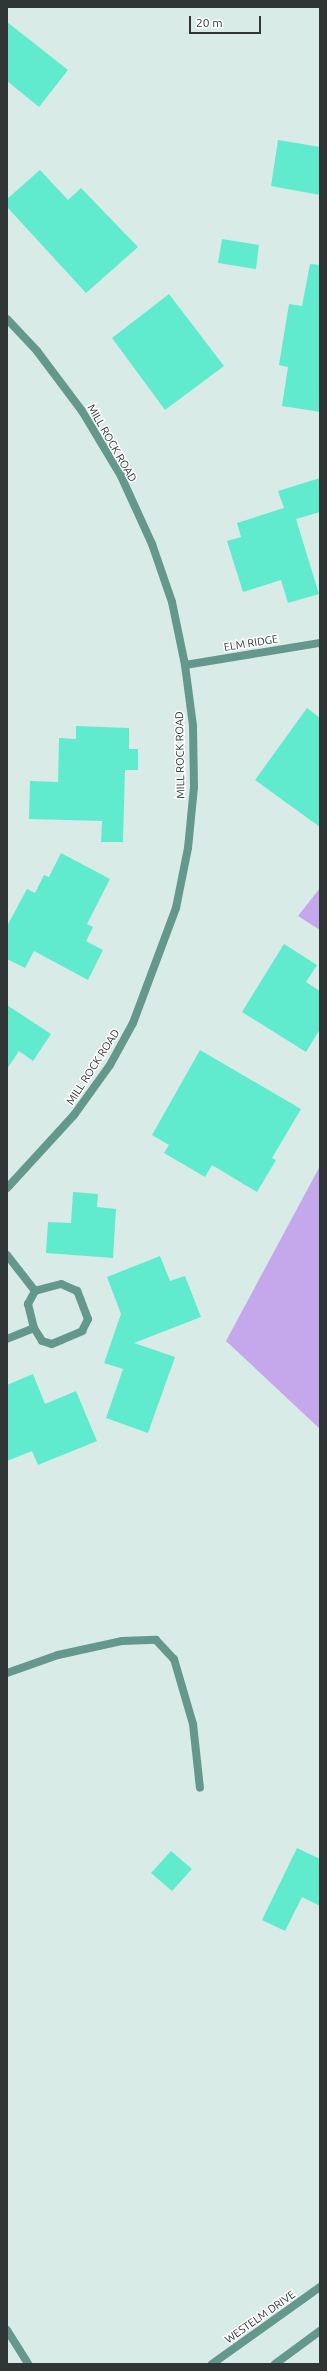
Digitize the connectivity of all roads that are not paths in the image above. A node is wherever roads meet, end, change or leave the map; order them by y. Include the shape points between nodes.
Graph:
1 (7, 319) edge
2 (320, 643) edge
3 (185, 665) junction
4 (7, 1188) edge
5 (7, 1255) edge
6 (35, 1291) junction
7 (34, 1328) junction
8 (7, 1338) edge
9 (7, 1673) edge
10 (200, 1788) dead end
11 (320, 2287) edge
12 (7, 2330) edge
13 (320, 2331) edge
14 (28, 2364) edge
15 (212, 2364) edge
16 (275, 2364) edge

1 - 3 street, MILL ROCK ROAD via 37,351 82,411 121,476 155,551 172,602
2 - 3 street, ELM RIDGE
3 - 4 street, MILL ROCK ROAD via 193,726 194,787 188,848 176,908 134,1023 110,1065 74,1115
5 - 6 street
6 - 7 street via 28,1304
6 - 7 street via 61,1284 77,1291 88,1319 82,1331 52,1344 42,1341
7 - 8 street
9 - 10 street via 58,1655 122,1641 156,1640 174,1659 193,1724
11 - 15 street, WESTELM DRIVE
12 - 14 street
13 - 16 street

